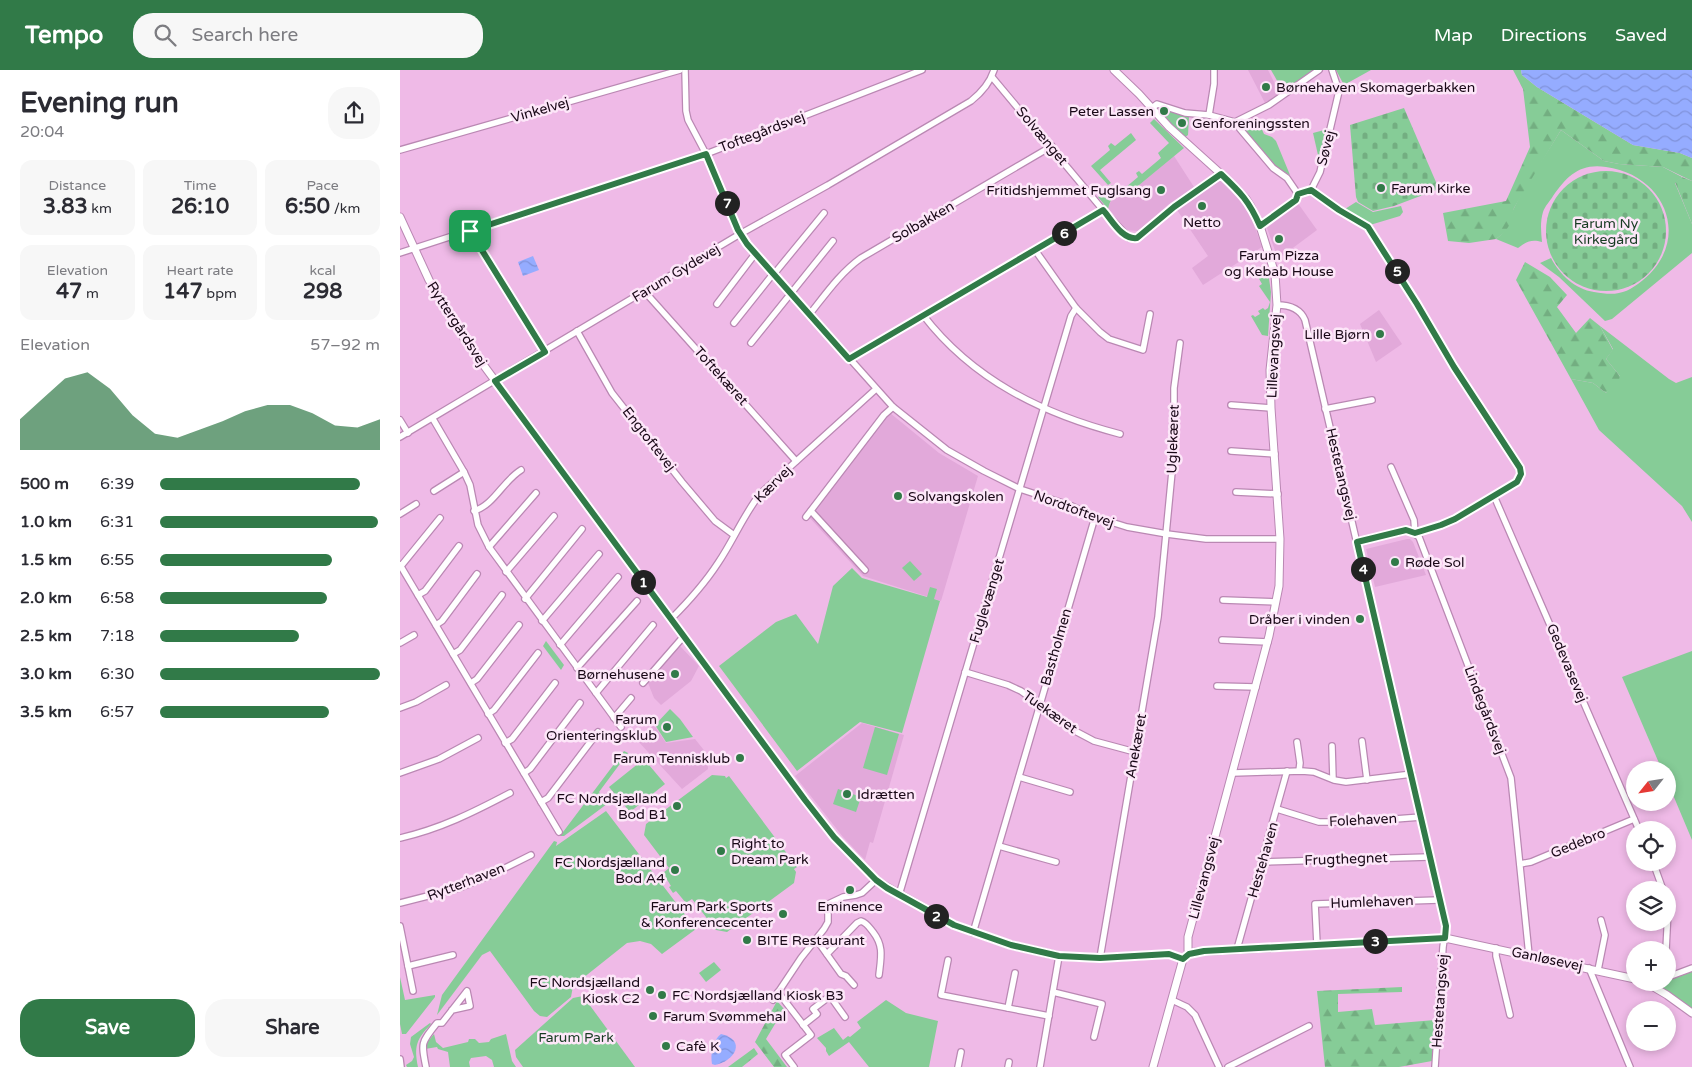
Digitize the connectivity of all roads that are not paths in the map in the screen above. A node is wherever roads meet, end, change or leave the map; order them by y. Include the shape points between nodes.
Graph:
1 (680, 70) edge
2 (685, 70) edge
3 (922, 70) edge
4 (1114, 70) edge
5 (1214, 70) edge
6 (1319, 70) edge
7 (1332, 71) edge
8 (993, 73) edge
9 (1152, 108) junction
10 (1209, 115) junction
11 (1240, 129) dead end
12 (1052, 146) junction
13 (400, 150) edge
14 (706, 154) junction
15 (1221, 174) junction
16 (1311, 190) junction
17 (1298, 194) junction
18 (1103, 210) junction
19 (824, 213) dead end
20 (400, 217) edge
21 (1260, 226) junction
22 (470, 231) junction
23 (740, 234) junction
24 (833, 241) dead end
25 (414, 250) junction
26 (1035, 250) junction
27 (400, 253) edge
28 (754, 254) junction
29 (773, 274) junction
30 (645, 292) junction
31 (790, 294) junction
32 (718, 304) dead end
33 (1277, 305) junction
34 (1076, 308) junction
35 (1150, 314) dead end
36 (809, 315) junction
37 (923, 316) junction
38 (734, 324) dead end
39 (577, 331) junction
40 (751, 343) dead end
41 (1180, 343) dead end
42 (545, 352) junction
43 (849, 359) junction
44 (495, 381) junction
45 (876, 389) junction
46 (1372, 400) dead end
47 (1231, 405) dead end
48 (893, 407) junction
49 (1271, 408) junction
50 (1044, 409) junction
51 (1325, 409) junction
52 (433, 419) junction
53 (400, 420) edge
54 (408, 433) junction
55 (1120, 434) dead end
56 (400, 438) edge
57 (1231, 451) dead end
58 (1275, 454) junction
59 (796, 460) junction
60 (1391, 466) dead end
61 (521, 470) dead end
62 (464, 472) junction
63 (1020, 489) junction
64 (434, 491) dead end
65 (1236, 492) dead end
66 (536, 493) dead end
67 (1278, 494) junction
68 (1494, 496) junction
69 (416, 504) dead end
70 (474, 511) junction
71 (810, 511) junction
72 (400, 514) edge
73 (554, 516) dead end
74 (806, 517) dead end
75 (1095, 517) junction
76 (440, 518) dead end
77 (582, 530) dead end
78 (1415, 533) junction
79 (1167, 534) junction
80 (734, 535) junction
81 (1280, 539) junction
82 (1357, 542) junction
83 (459, 546) dead end
84 (488, 547) junction
85 (599, 554) dead end
86 (400, 566) edge
87 (864, 570) dead end
88 (506, 572) junction
89 (477, 574) dead end
90 (618, 577) dead end
91 (502, 595) dead end
92 (418, 596) junction
93 (526, 599) junction
94 (1223, 600) dead end
95 (637, 601) dead end
96 (1276, 602) junction
97 (671, 619) junction
98 (542, 621) junction
99 (436, 625) junction
100 (519, 625) dead end
101 (653, 625) dead end
102 (414, 635) dead end
103 (684, 636) junction
104 (1222, 640) dead end
105 (1268, 642) junction
106 (400, 643) edge
107 (560, 644) junction
108 (538, 653) dead end
109 (453, 654) junction
110 (577, 668) junction
111 (965, 672) junction
112 (555, 683) dead end
113 (643, 683) dead end
114 (470, 684) junction
115 (446, 685) dead end
116 (1218, 686) dead end
117 (1256, 687) junction
118 (596, 693) junction
119 (631, 698) dead end
120 (580, 703) dead end
121 (1039, 705) junction
122 (400, 708) edge
123 (488, 714) junction
124 (614, 718) junction
125 (621, 727) dead end
126 (598, 732) dead end
127 (478, 738) dead end
128 (1362, 741) dead end
129 (1297, 742) dead end
130 (505, 743) junction
131 (1332, 746) dead end
132 (1135, 752) junction
133 (1287, 771) junction
134 (1299, 771) junction
135 (400, 773) edge
136 (524, 773) junction
137 (1233, 773) junction
138 (1412, 774) junction
139 (1019, 777) junction
140 (1333, 779) junction
141 (1367, 780) junction
142 (1070, 792) dead end
143 (510, 793) dead end
144 (541, 802) junction
145 (1277, 809) junction
146 (1421, 816) junction
147 (1634, 819) joint
148 (559, 832) dead end
149 (400, 838) edge
150 (999, 846) junction
151 (531, 855) dead end
152 (1430, 857) junction
153 (1056, 862) dead end
154 (1262, 862) junction
155 (1520, 864) junction
156 (876, 880) junction
157 (899, 894) junction
158 (1439, 900) junction
159 (400, 903) edge
160 (1601, 920) dead end
161 (400, 926) edge
162 (973, 933) junction
163 (1445, 938) junction
164 (816, 939) junction
165 (1317, 944) junction
166 (1496, 948) junction
167 (1238, 949) junction
168 (827, 954) junction
169 (453, 955) dead end
170 (1529, 955) junction
171 (1059, 956) junction
172 (1186, 957) junction
173 (1100, 958) junction
174 (948, 960) dead end
175 (408, 966) junction
176 (1589, 968) junction
177 (1692, 968) edge
178 (1598, 970) junction
179 (1015, 973) dead end
180 (1676, 974) edge
181 (879, 975) dead end
182 (1626, 977) edge
183 (854, 985) dead end
184 (413, 991) dead end
185 (1660, 991) edge
186 (778, 992) junction
187 (1053, 992) junction
188 (773, 1000) dead end
189 (1172, 1000) junction
190 (1008, 1008) junction
191 (452, 1010) dead end
192 (1692, 1013) edge
193 (1510, 1015) dead end
194 (1049, 1016) junction
195 (845, 1017) dead end
196 (803, 1025) junction
197 (1309, 1026) dead end
198 (1094, 1037) dead end
199 (961, 1052) dead end
200 (400, 1059) edge
201 (401, 1067) edge
202 (426, 1067) edge
203 (794, 1067) edge
204 (958, 1067) edge
205 (1040, 1067) edge
206 (1153, 1067) edge
207 (1220, 1067) edge
208 (1228, 1067) edge
209 (1435, 1067) edge
210 (1630, 1067) edge

1 - 13 street, Vinkelvej
2 - 14 street, Nordtoftevej via 688,120
3 - 14 street, Toftegårdsvej
4 - 9 street, Lillevangsvej
5 - 10 street
6 - 10 street via 1269,105 1235,122
7 - 16 street, Søvej via 1339,91 1320,172
8 - 12 street, Solvænget
8 - 23 street, Farum Gydevej via 985,88 971,101
9 - 10 street via 1157,104 1186,113
9 - 15 street, Lillevangsvej via 1169,128
11 - 17 street
12 - 18 street, Solvænget
12 - 36 street, Solbakken via 856,262 840,276
14 - 22 street, Toftegårdsvej
14 - 23 street, Nordtoftevej
15 - 18 street, Solvænget via 1137,238 1124,234
15 - 21 street, Lillevangsvej via 1252,207
16 - 17 street
16 - 68 street via 1368,227 1520,468 1517,482
17 - 21 street via 1296,200
18 - 26 street
19 - 29 street
20 - 25 street, Ryttergårdsvej
21 - 33 street, Lillevangsvej via 1276,274
22 - 25 street, Toftegårdsvej
22 - 42 street
23 - 28 street, Nordtoftevej
23 - 30 street, Farum Gydevej
24 - 31 street
25 - 27 street, Toftegårdsvej
25 - 44 street, Ryttergårdsvej via 441,303
26 - 34 street
26 - 37 street
28 - 29 street, Nordtoftevej
28 - 32 street
29 - 31 street, Nordtoftevej
29 - 38 street
30 - 39 street, Farum Gydevej
30 - 59 street, Toftekæret
31 - 36 street, Nordtoftevej
31 - 40 street
33 - 49 street, Lillevangsvej via 1270,370
33 - 51 street, Hestetangsvej via 1294,308 1306,320
34 - 35 street via 1109,339 1143,350
34 - 50 street, Fuglevænget
36 - 43 street, Nordtoftevej
37 - 43 street
37 - 50 street via 979,370
39 - 42 street, Farum Gydevej
39 - 80 street, Engtoftevej via 612,392 715,521
41 - 79 street, Uglekæret via 1174,388 1174,451
42 - 44 street, Farum Gydevej
43 - 45 street, Nordtoftevej
44 - 52 street, Farum Gydevej
44 - 97 street, Ryttergårdsvej
45 - 48 street, Nordtoftevej
45 - 59 street, Kærvej
46 - 51 street, Hestetangsvej
47 - 49 street, Lillevangsvej
48 - 63 street, Nordtoftevej via 947,450
48 - 71 street
49 - 58 street, Lillevangsvej
50 - 55 street
50 - 63 street, Fuglevænget
51 - 82 street, Hestetangsvej
52 - 54 street, Farum Gydevej
52 - 62 street
53 - 54 street
54 - 56 street, Farum Gydevej
57 - 58 street
58 - 67 street, Lillevangsvej
59 - 80 street, Kærvej via 760,494
60 - 78 street, Lindegårdsvej via 1414,520
61 - 70 street via 512,475 484,508
62 - 64 street
62 - 70 street via 470,485
63 - 75 street, Nordtoftevej
63 - 111 street, Fuglevænget
65 - 67 street
66 - 84 street
67 - 81 street, Lillevangsvej
68 - 78 street via 1455,519
68 - 147 street, Gedevasevej
69 - 72 street
70 - 84 street
71 - 74 street
71 - 87 street
73 - 88 street
75 - 79 street, Nordtoftevej
75 - 121 street, Bastholmen
76 - 86 street
77 - 93 street
78 - 82 street via 1406,530
78 - 155 street, Lindegårdsvej via 1511,778
79 - 81 street, Nordtoftevej via 1206,539
79 - 132 street, Anekæret via 1158,617
80 - 97 street, Kærvej via 718,564
81 - 96 street, Lillevangsvej
82 - 138 street, Hestetangsvej
83 - 92 street
84 - 88 street
85 - 98 street
86 - 92 street
88 - 93 street
89 - 99 street
90 - 107 street
91 - 109 street via 460,650
92 - 99 street
93 - 98 street
94 - 96 street
95 - 110 street
96 - 105 street, Lillevangsvej
97 - 103 street, Ryttergårdsvej
98 - 107 street
99 - 109 street
100 - 114 street
101 - 118 street
102 - 106 street
103 - 113 street
103 - 156 street, Ryttergårdsvej via 832,834
104 - 105 street
105 - 117 street, Lillevangsvej
107 - 110 street
108 - 123 street
109 - 114 street
110 - 118 street
111 - 121 street, Tuekæret via 1008,685
111 - 157 street, Fuglevænget
112 - 130 street via 512,739
114 - 123 street
115 - 122 street
116 - 117 street
117 - 137 street, Lillevangsvej
118 - 124 street
119 - 124 street
120 - 136 street
121 - 132 street, Tuekæret via 1094,741
121 - 139 street, Bastholmen
123 - 130 street
124 - 125 street
126 - 144 street via 548,798
127 - 135 street via 439,759
128 - 141 street
129 - 134 street
130 - 136 street
131 - 140 street
132 - 173 street, Anekæret
133 - 134 street
133 - 137 street
133 - 145 street, Hestehaven
134 - 140 street
136 - 144 street
137 - 172 street, Lillevangsvej via 1188,937
138 - 141 street
138 - 146 street, Hestetangsvej
139 - 142 street
139 - 150 street, Bastholmen
140 - 141 street via 1346,782
143 - 149 street via 443,826
144 - 148 street
145 - 146 street, Folehaven via 1319,822
145 - 154 street, Hestehaven
146 - 152 street, Hestetangsvej
147 - 155 street, Gedebro
150 - 153 street
150 - 162 street, Bastholmen
151 - 159 street, Rytterhaven via 459,888
152 - 154 street, Frugthegnet
152 - 158 street, Hestetangsvej
154 - 167 street, Hestehaven
155 - 170 street, Lindegårdsvej
156 - 157 street, Ryttergårdsvej
156 - 164 street via 862,893 826,905 828,922
157 - 162 street, Ryttergårdsvej
158 - 163 street, Hestetangsvej via 1446,926
158 - 165 street, Humlehaven via 1315,904
160 - 178 street, Ganløsevej via 1605,935
161 - 175 street
162 - 171 street, Ryttergårdsvej via 1019,948
163 - 165 street, Ganløsevej
163 - 166 street, Ganløsevej
163 - 209 street, Hestetangsvej
164 - 168 street
164 - 186 street
165 - 167 street, Ganløsevej
166 - 170 street, Ganløsevej
166 - 193 street, Ganløsevej
167 - 172 street, Ganløsevej via 1204,951
168 - 181 street via 857,923 866,923 880,942
168 - 183 street via 841,974
169 - 175 street
170 - 176 street, Ganløsevej
171 - 173 street, Ryttergårdsvej
171 - 187 street
172 - 173 street, Ryttergårdsvej via 1169,954
172 - 189 street, Lillevangsvej
174 - 190 street via 941,995
175 - 184 street
176 - 178 street, Ganløsevej
176 - 210 street
177 - 180 street
178 - 182 street, Ganløsevej
179 - 190 street
185 - 192 street
186 - 188 street
186 - 196 street
187 - 194 street
187 - 198 street via 1102,1004
189 - 206 street, Lillevangsvej
189 - 207 street via 1195,1015
190 - 194 street
191 - 202 street via 423,1041
194 - 205 street
195 - 196 street via 830,996 813,1009 817,1014
196 - 203 street via 811,1035 785,1055
197 - 208 street
199 - 204 street
200 - 201 street

